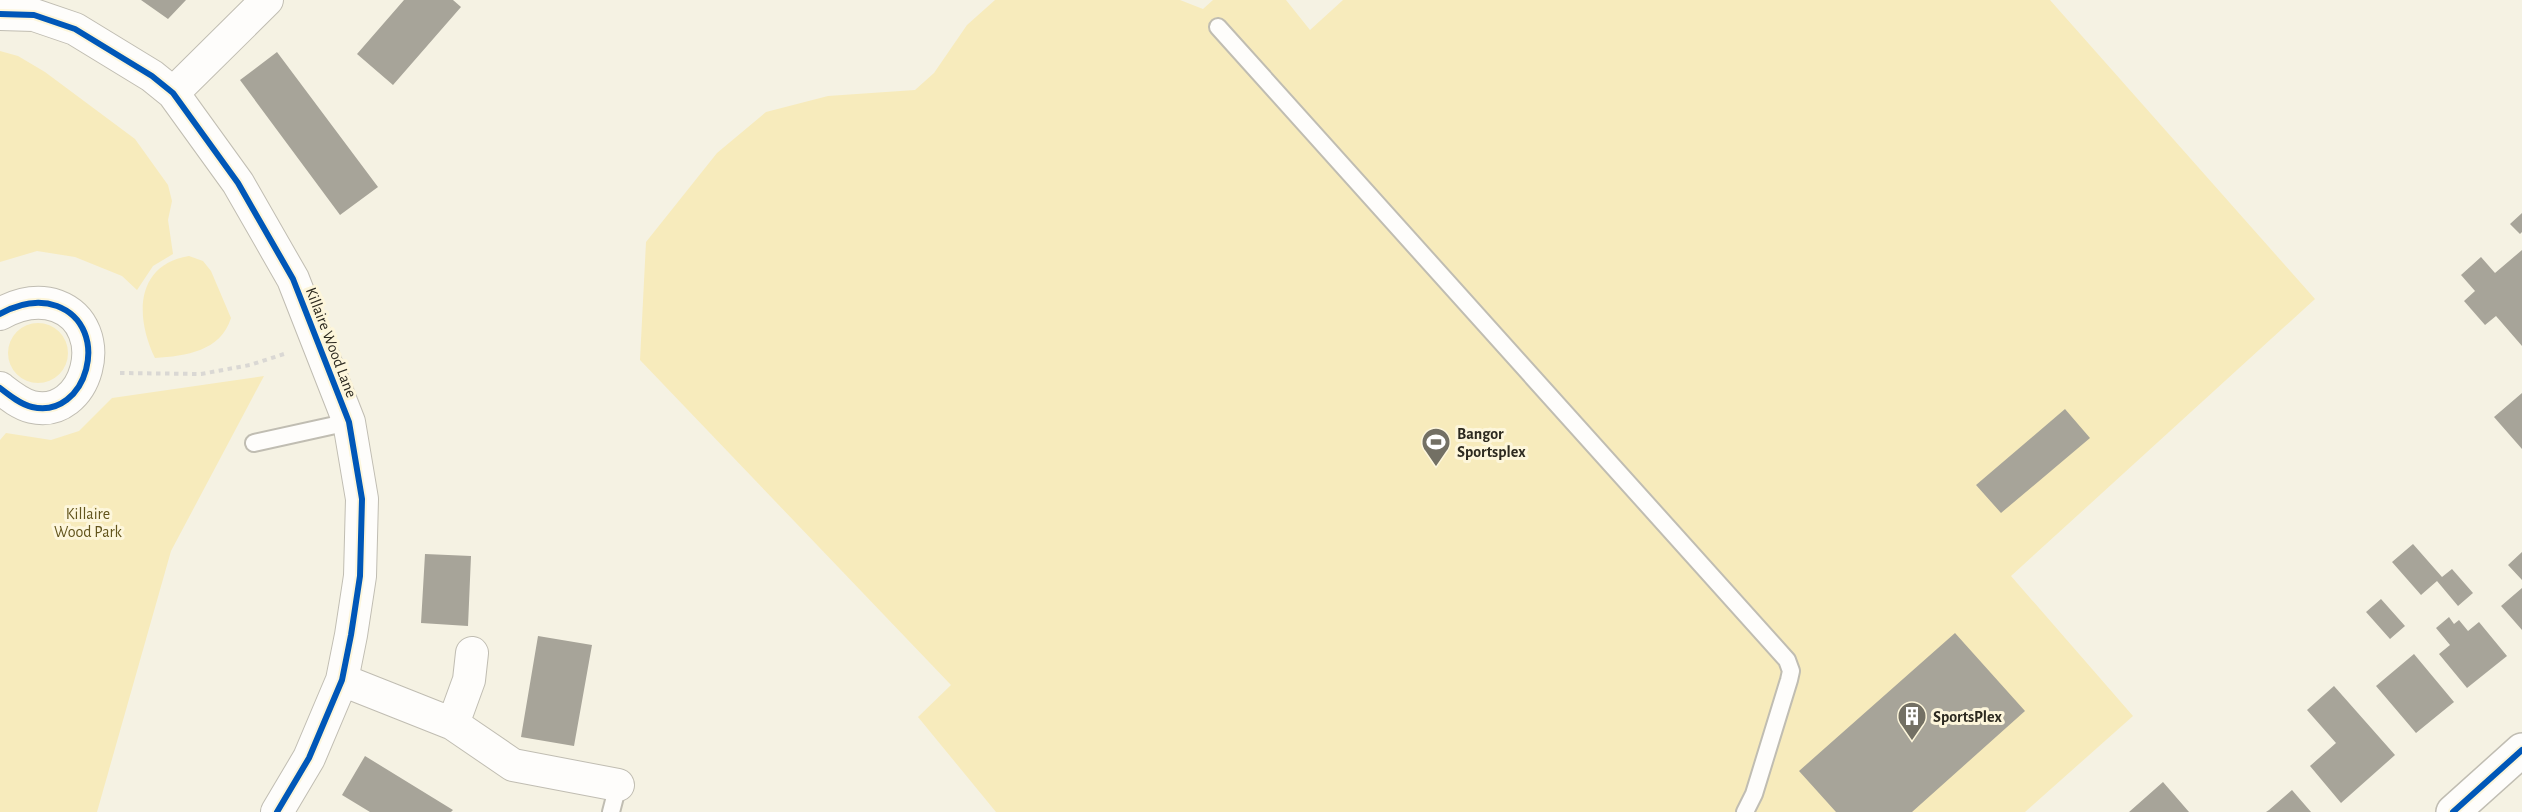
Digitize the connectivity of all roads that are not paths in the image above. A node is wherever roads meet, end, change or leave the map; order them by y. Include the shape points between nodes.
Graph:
1 (267, 0) edge
2 (0, 14) edge
3 (1218, 27) dead end
4 (173, 93) junction
5 (0, 314) edge
6 (0, 388) edge
7 (349, 422) junction
8 (254, 443) dead end
9 (472, 653) dead end
10 (342, 680) junction
11 (453, 724) junction
12 (2522, 750) edge
13 (614, 798) edge
14 (277, 812) edge
15 (1745, 812) edge
16 (2453, 812) edge

1 - 4 street
2 - 4 street, Killaire Wood Lane via 34,15 75,29 152,75
3 - 15 lane via 1786,660 1791,671 1789,680
4 - 7 street, Killaire Wood Lane via 238,183 293,279
5 - 6 street via 17,305 46,302 68,310 83,326 88,347 86,372 77,391 54,406 32,407
7 - 8 lane
7 - 10 street, Killaire Wood Lane via 362,499 360,576
9 - 11 street via 469,680
10 - 11 street
10 - 14 street, Killaire Wood Lane via 309,758
11 - 13 street via 513,765
12 - 16 street

